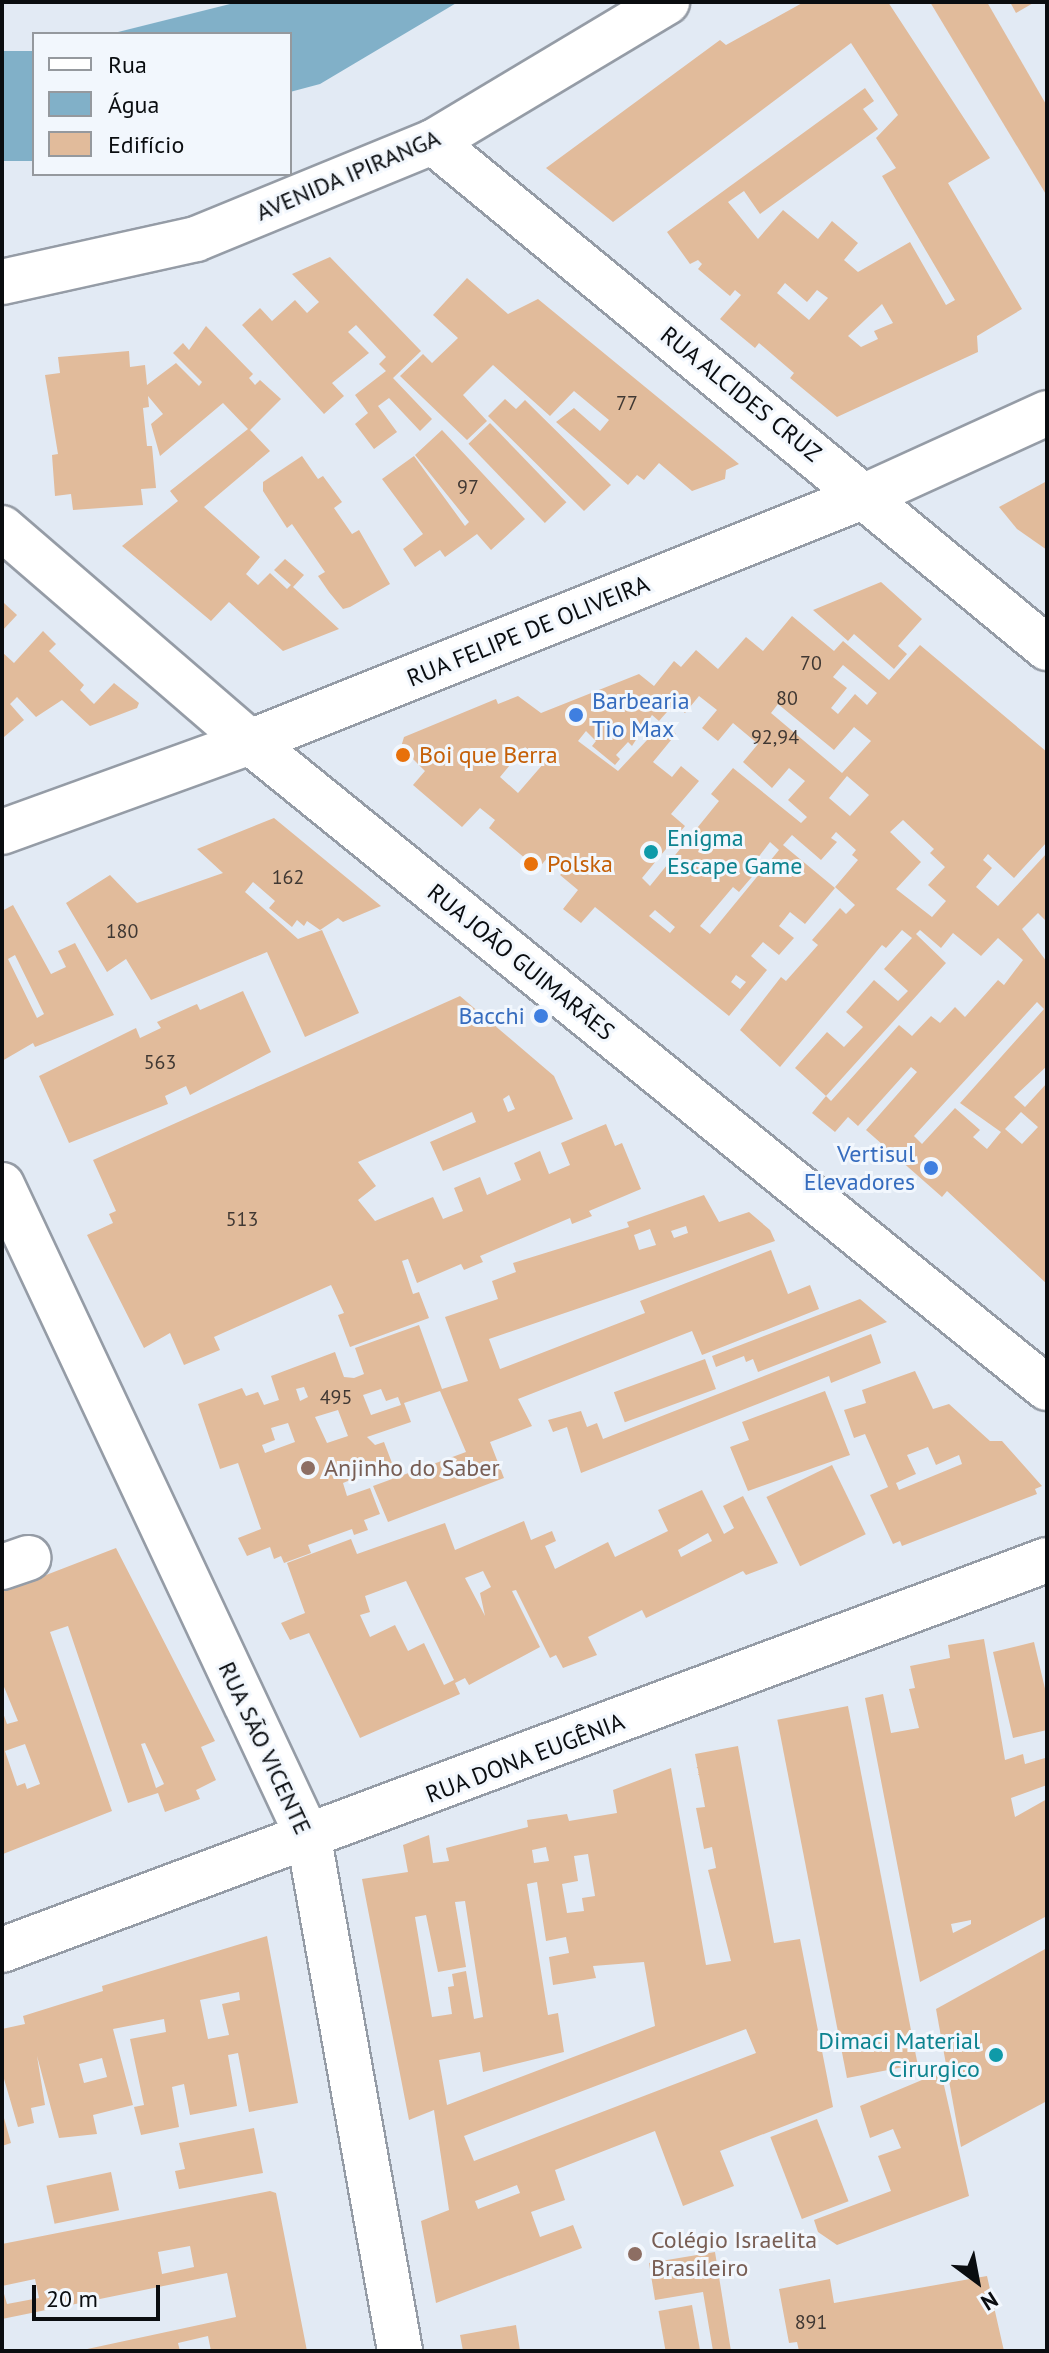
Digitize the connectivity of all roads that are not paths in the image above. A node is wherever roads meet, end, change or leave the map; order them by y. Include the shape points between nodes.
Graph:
1 (667, 2) edge
2 (433, 142) junction
3 (2, 282) edge
4 (1047, 413) edge
5 (865, 496) junction
6 (2, 528) edge
7 (1047, 648) edge
8 (250, 742) junction
9 (2, 832) edge
10 (2, 1185) edge
11 (1047, 1388) edge
12 (1047, 1560) edge
13 (309, 1839) junction
14 (2, 1950) edge
15 (400, 2351) edge

1 - 2 street, AVENIDA IPIRANGA
2 - 3 street, AVENIDA IPIRANGA via 196,239
2 - 5 street, RUA ALCIDES CRUZ
4 - 5 street, RUA FELIPE DE OLIVEIRA
5 - 7 street, RUA ALCIDES CRUZ
5 - 8 street, RUA FELIPE DE OLIVEIRA
6 - 8 street, RUA JOÃO GUIMARÃES
8 - 9 street, RUA FELIPE DE OLIVEIRA
8 - 11 street, RUA JOÃO GUIMARÃES
10 - 13 street, RUA SÃO VICENTE
12 - 13 street, RUA DONA EUGÊNIA
13 - 14 street, RUA DONA EUGÊNIA
13 - 15 street, RUA SÃO VICENTE

